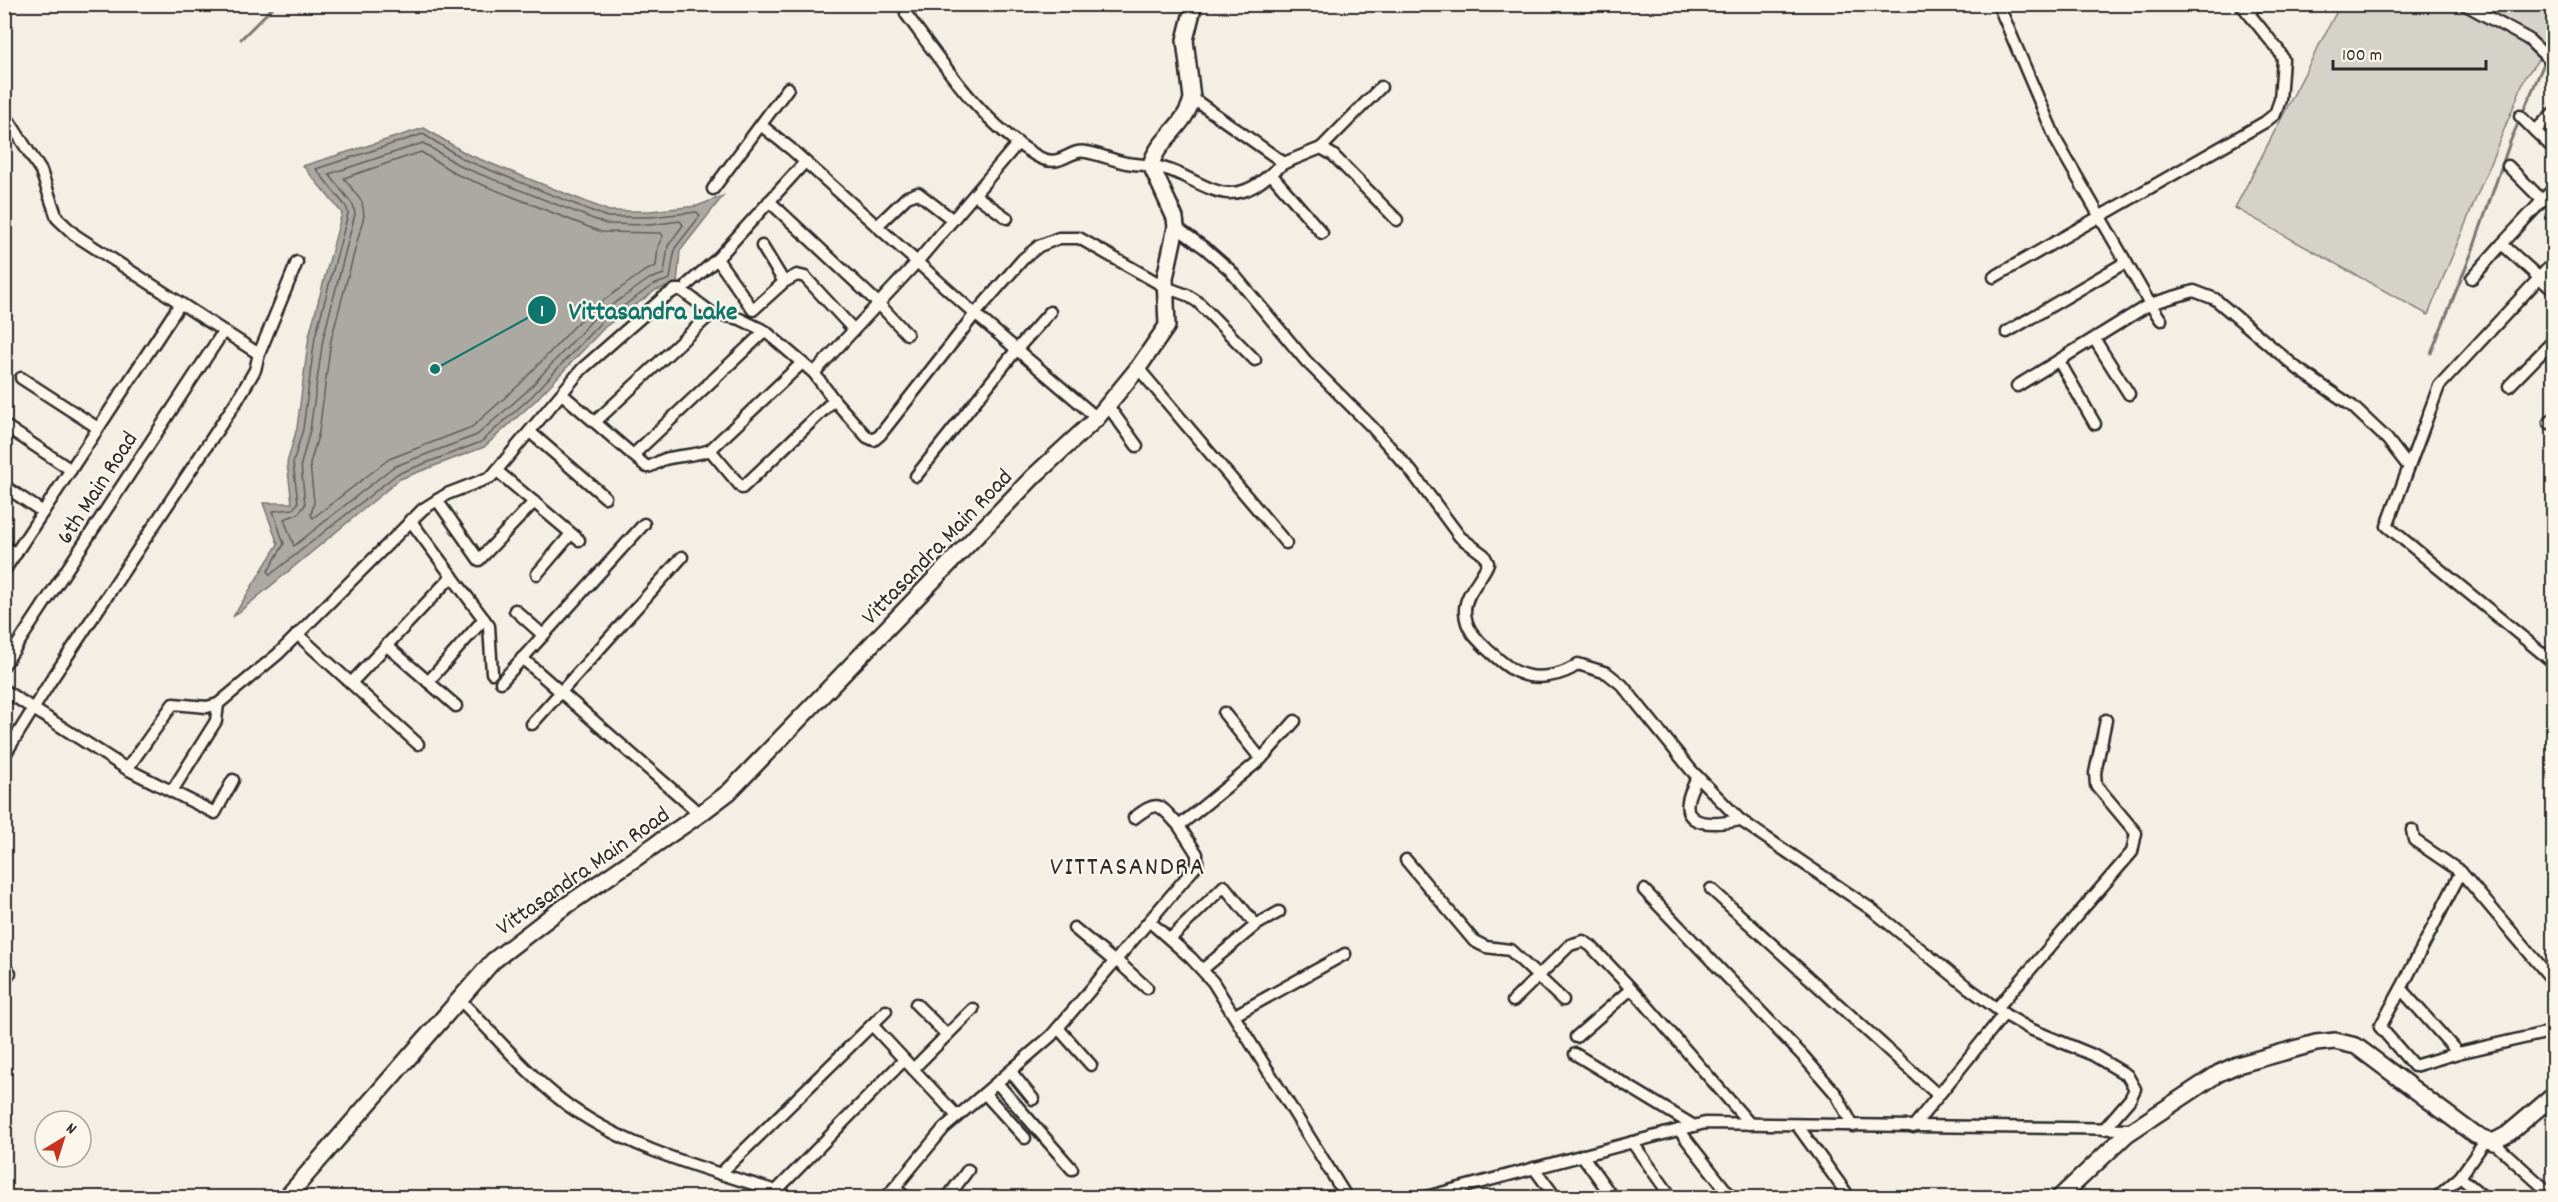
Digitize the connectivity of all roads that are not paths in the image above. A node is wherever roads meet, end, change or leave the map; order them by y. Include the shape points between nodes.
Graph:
1 (1194, 4) edge
2 (1998, 4) edge
3 (2258, 4) edge
4 (2464, 4) edge
5 (2244, 9) edge
6 (906, 14) dead end
7 (2553, 64) edge
8 (1381, 87) dead end
9 (788, 88) dead end
10 (1192, 98) junction
11 (2553, 112) edge
12 (4, 113) edge
13 (2520, 116) dead end
14 (762, 126) junction
15 (2535, 131) junction
16 (1018, 143) junction
17 (1321, 148) junction
18 (2553, 149) edge
19 (805, 162) junction
20 (1284, 163) junction
21 (1151, 165) junction
22 (2508, 166) dead end
23 (1271, 174) junction
24 (2553, 188) edge
25 (713, 189) dead end
26 (975, 195) junction
27 (2542, 200) junction
28 (769, 201) junction
29 (2100, 217) junction
30 (1007, 218) dead end
31 (953, 220) junction
32 (1397, 220) dead end
33 (877, 226) junction
34 (1176, 227) junction
35 (1322, 232) dead end
36 (2502, 244) junction
37 (762, 246) dead end
38 (717, 259) junction
39 (297, 262) dead end
40 (917, 262) junction
41 (2126, 262) junction
42 (2553, 262) edge
43 (1994, 277) dead end
44 (2472, 278) dead end
45 (2539, 278) junction
46 (784, 282) junction
47 (688, 284) dead end
48 (1165, 287) junction
49 (2553, 291) edge
50 (878, 303) junction
51 (180, 304) junction
52 (2150, 304) junction
53 (1050, 312) dead end
54 (712, 313) junction
55 (975, 314) junction
56 (2161, 320) dead end
57 (853, 329) junction
58 (765, 331) junction
59 (223, 332) junction
60 (2007, 332) dead end
61 (907, 334) dead end
62 (2095, 340) junction
63 (2553, 340) edge
64 (1017, 349) junction
65 (259, 354) junction
66 (1255, 360) dead end
67 (2059, 361) junction
68 (802, 363) junction
69 (1138, 368) junction
70 (814, 373) junction
71 (21, 378) dead end
72 (2017, 386) dead end
73 (2509, 386) dead end
74 (562, 394) junction
75 (2129, 394) dead end
76 (834, 400) junction
77 (1108, 406) junction
78 (1097, 418) junction
79 (595, 422) junction
80 (2095, 424) dead end
81 (4, 425) edge
82 (98, 428) junction
83 (530, 432) junction
84 (1137, 446) dead end
85 (710, 450) junction
86 (633, 455) junction
87 (2408, 466) junction
88 (71, 470) junction
89 (497, 471) junction
90 (916, 476) dead end
91 (4, 486) edge
92 (605, 497) dead end
93 (436, 500) junction
94 (534, 501) junction
95 (43, 512) junction
96 (411, 520) junction
97 (644, 524) dead end
98 (1286, 543) dead end
99 (4, 546) edge
100 (16, 554) junction
101 (682, 557) dead end
102 (4, 571) edge
103 (537, 574) dead end
104 (452, 576) junction
105 (515, 610) dead end
106 (484, 619) junction
107 (297, 634) junction
108 (543, 635) junction
109 (386, 645) junction
110 (522, 658) junction
111 (2553, 663) edge
112 (4, 665) edge
113 (492, 673) dead end
114 (428, 682) junction
115 (501, 682) dead end
116 (351, 683) junction
117 (4, 690) edge
118 (561, 692) junction
119 (218, 704) junction
120 (456, 706) dead end
121 (34, 709) junction
122 (1224, 713) dead end
123 (2106, 720) dead end
124 (1295, 721) dead end
125 (532, 724) dead end
126 (418, 744) dead end
127 (4, 756) edge
128 (1261, 759) junction
129 (127, 769) junction
130 (1698, 777) junction
131 (233, 780) dead end
132 (172, 791) junction
133 (700, 814) junction
134 (1134, 818) dead end
135 (1740, 820) junction
136 (1179, 826) junction
137 (2412, 830) dead end
138 (1406, 860) dead end
139 (2461, 872) junction
140 (1712, 889) dead end
141 (1644, 890) dead end
142 (1279, 912) dead end
143 (1149, 921) junction
144 (1256, 925) junction
145 (1074, 928) dead end
146 (1170, 939) junction
147 (1346, 954) dead end
148 (1115, 961) junction
149 (1203, 969) junction
150 (1538, 976) junction
151 (2553, 982) edge
152 (1147, 988) dead end
153 (1631, 989) junction
154 (2402, 989) junction
155 (460, 1000) junction
156 (1563, 1000) dead end
157 (1513, 1001) dead end
158 (916, 1004) dead end
159 (973, 1009) dead end
160 (886, 1011) dead end
161 (2000, 1011) junction
162 (1235, 1015) junction
163 (872, 1025) junction
164 (1058, 1028) junction
165 (2553, 1031) edge
166 (947, 1035) junction
167 (1576, 1037) dead end
168 (2458, 1053) junction
169 (1575, 1054) dead end
170 (904, 1060) junction
171 (1091, 1065) dead end
172 (2414, 1066) junction
173 (913, 1069) junction
174 (1011, 1072) junction
175 (2396, 1075) junction
176 (997, 1083) junction
177 (985, 1094) junction
178 (1938, 1095) junction
179 (1033, 1099) dead end
180 (2550, 1104) edge
181 (957, 1116) junction
182 (1750, 1124) junction
183 (1797, 1125) junction
184 (1694, 1126) junction
185 (1853, 1126) junction
186 (1913, 1127) junction
187 (2104, 1129) junction
188 (2134, 1129) junction
189 (1679, 1130) junction
190 (1025, 1138) dead end
191 (2489, 1141) junction
192 (1632, 1142) junction
193 (1582, 1155) junction
194 (1534, 1168) junction
195 (1072, 1169) dead end
196 (968, 1170) dead end
197 (720, 1174) junction
198 (2460, 1177) junction
199 (894, 1188) junction
200 (776, 1191) junction
201 (1847, 1194) dead end
202 (286, 1197) edge
203 (790, 1197) edge
204 (886, 1197) edge
205 (907, 1197) edge
206 (947, 1197) edge
207 (1347, 1197) edge
208 (1422, 1197) edge
209 (1556, 1197) edge
210 (1613, 1197) edge
211 (1672, 1197) edge
212 (1732, 1197) edge
213 (2060, 1197) edge
214 (2436, 1197) edge
215 (2485, 1197) edge
216 (2553, 1197) edge

1 - 10 street via 1185,40
2 - 29 street via 2057,142
3 - 5 street
4 - 7 street via 2528,39
5 - 29 street via 2283,59 2275,114
6 - 16 street via 962,88 995,126
8 - 17 street
9 - 14 street
10 - 20 street
10 - 21 street
11 - 15 street
12 - 51 street via 41,171 57,218 75,235
13 - 15 street
14 - 19 street
14 - 25 street
15 - 18 street
16 - 21 street via 1047,161 1059,161 1084,151 1126,163
16 - 26 street
17 - 20 street
17 - 32 street via 1333,155
19 - 28 street
19 - 33 street
20 - 23 street
21 - 23 street via 1227,194 1243,192
21 - 34 street, Vittasandra Main Road via 1173,210
22 - 27 street
23 - 35 street
24 - 27 street
26 - 30 street
26 - 31 street
27 - 36 street
28 - 38 street
28 - 50 street
29 - 41 street
29 - 43 street
31 - 33 street via 918,193 907,197
31 - 40 street
33 - 40 street
34 - 48 street, Vittasandra Main Road
34 - 130 street via 1230,270 1306,362 1411,471 1460,537 1484,555 1488,563 1465,610 1471,634 1519,673 1553,675 1568,672 1578,664 1607,673 1622,685
36 - 44 street
36 - 45 street
37 - 46 street
38 - 46 street via 753,310
38 - 47 street
39 - 65 street
40 - 50 street
40 - 55 street
41 - 52 street
41 - 60 street
42 - 45 street
45 - 49 street
45 - 87 street via 2439,386
46 - 57 street via 797,275 806,277
48 - 55 street via 1079,238 1059,238 1039,246 1023,259
48 - 66 street via 1198,302
48 - 69 street, Vittasandra Main Road via 1167,326
50 - 57 street
50 - 61 street
51 - 59 street
51 - 82 street
52 - 56 street
52 - 62 street
52 - 87 street via 2194,291 2216,299 2298,369 2352,406 2387,439
53 - 64 street
54 - 58 street via 741,319
54 - 74 street via 681,290 675,290 589,362
54 - 79 street
55 - 64 street
55 - 76 street via 877,439 867,437
57 - 70 street
58 - 68 street
58 - 86 street
59 - 65 street
59 - 112 street, 6th Main Road
62 - 67 street
62 - 75 street
63 - 73 street
64 - 78 street
64 - 90 street
65 - 121 street via 255,370 238,399
67 - 72 street
67 - 80 street
68 - 70 street
68 - 85 street
69 - 77 street, Vittasandra Main Road
69 - 98 street
70 - 76 street
71 - 82 street
74 - 79 street
74 - 83 street
76 - 85 street via 742,488
77 - 78 street, Vittasandra Main Road
77 - 84 street
78 - 133 street, Vittasandra Main Road via 1034,476 746,775
79 - 86 street
81 - 88 street
82 - 88 street
83 - 89 street
83 - 92 street
85 - 86 street via 696,456 665,459 650,467
87 - 111 street via 2387,526
88 - 95 street
89 - 93 street via 484,481
89 - 94 street
91 - 95 street
93 - 94 street via 480,560
93 - 96 street
94 - 103 street via 575,537
95 - 100 street
96 - 104 street
96 - 107 street
97 - 108 street
99 - 100 street
100 - 102 street
101 - 118 street
104 - 106 street
104 - 109 street
105 - 108 street
106 - 113 street via 489,626
106 - 114 street
107 - 116 street
107 - 119 street
108 - 110 street
109 - 114 street
109 - 116 street
110 - 115 street
110 - 118 street
114 - 120 street
116 - 126 street
117 - 121 street
118 - 125 street
118 - 133 street
119 - 129 street via 172,704
119 - 132 street via 216,721
121 - 127 street
121 - 129 street
122 - 128 street
123 - 161 street via 2096,785 2136,832 2132,852
124 - 128 street
128 - 136 street
129 - 132 street
130 - 135 street
130 - 135 street via 1687,801 1690,817 1709,824
131 - 132 street via 215,813
133 - 155 street, Vittasandra Main Road via 503,953
134 - 136 street via 1157,805
135 - 161 street via 1871,909
136 - 143 street via 1197,854 1197,865
137 - 139 street via 2414,840
138 - 150 street via 1474,941 1510,950
139 - 151 street
139 - 154 street
140 - 178 street
141 - 185 street via 1803,1056 1836,1094
142 - 144 street
143 - 146 street
143 - 148 street
144 - 146 street via 1224,886
144 - 149 street
145 - 148 street
146 - 149 street
147 - 162 street
148 - 152 street
148 - 164 street
149 - 162 street
150 - 153 street via 1570,945 1583,941
150 - 156 street
150 - 157 street
153 - 167 street
153 - 182 street
154 - 168 street
154 - 172 street via 2380,1027
155 - 197 street via 573,1109 656,1152
155 - 202 street, Vittasandra Main Road
158 - 166 street
159 - 166 street
160 - 163 street
161 - 178 street
161 - 187 street via 2030,1029 2093,1055 2127,1076 2135,1089
162 - 207 street
163 - 170 street
163 - 197 street
164 - 171 street
164 - 174 street
165 - 168 street
166 - 173 street
168 - 172 street
169 - 184 street
170 - 173 street
170 - 200 street
172 - 175 street via 2401,1068
173 - 181 street
174 - 176 street
174 - 179 street
175 - 188 street via 2356,1046 2343,1042 2316,1043 2225,1070
175 - 191 street
176 - 177 street
176 - 195 street
177 - 181 street
177 - 190 street
178 - 186 street
180 - 191 street via 2508,1134
181 - 199 street via 933,1138
182 - 183 street
182 - 184 street
183 - 185 street
183 - 201 street
184 - 189 street
185 - 186 street
186 - 187 street
187 - 188 street
188 - 213 street
189 - 192 street
189 - 212 street
191 - 198 street
191 - 216 street
192 - 193 street
192 - 211 street
193 - 194 street
193 - 210 street
194 - 208 street
194 - 209 street
196 - 206 street
197 - 200 street
198 - 214 street
198 - 215 street
199 - 204 street
199 - 205 street
200 - 203 street

